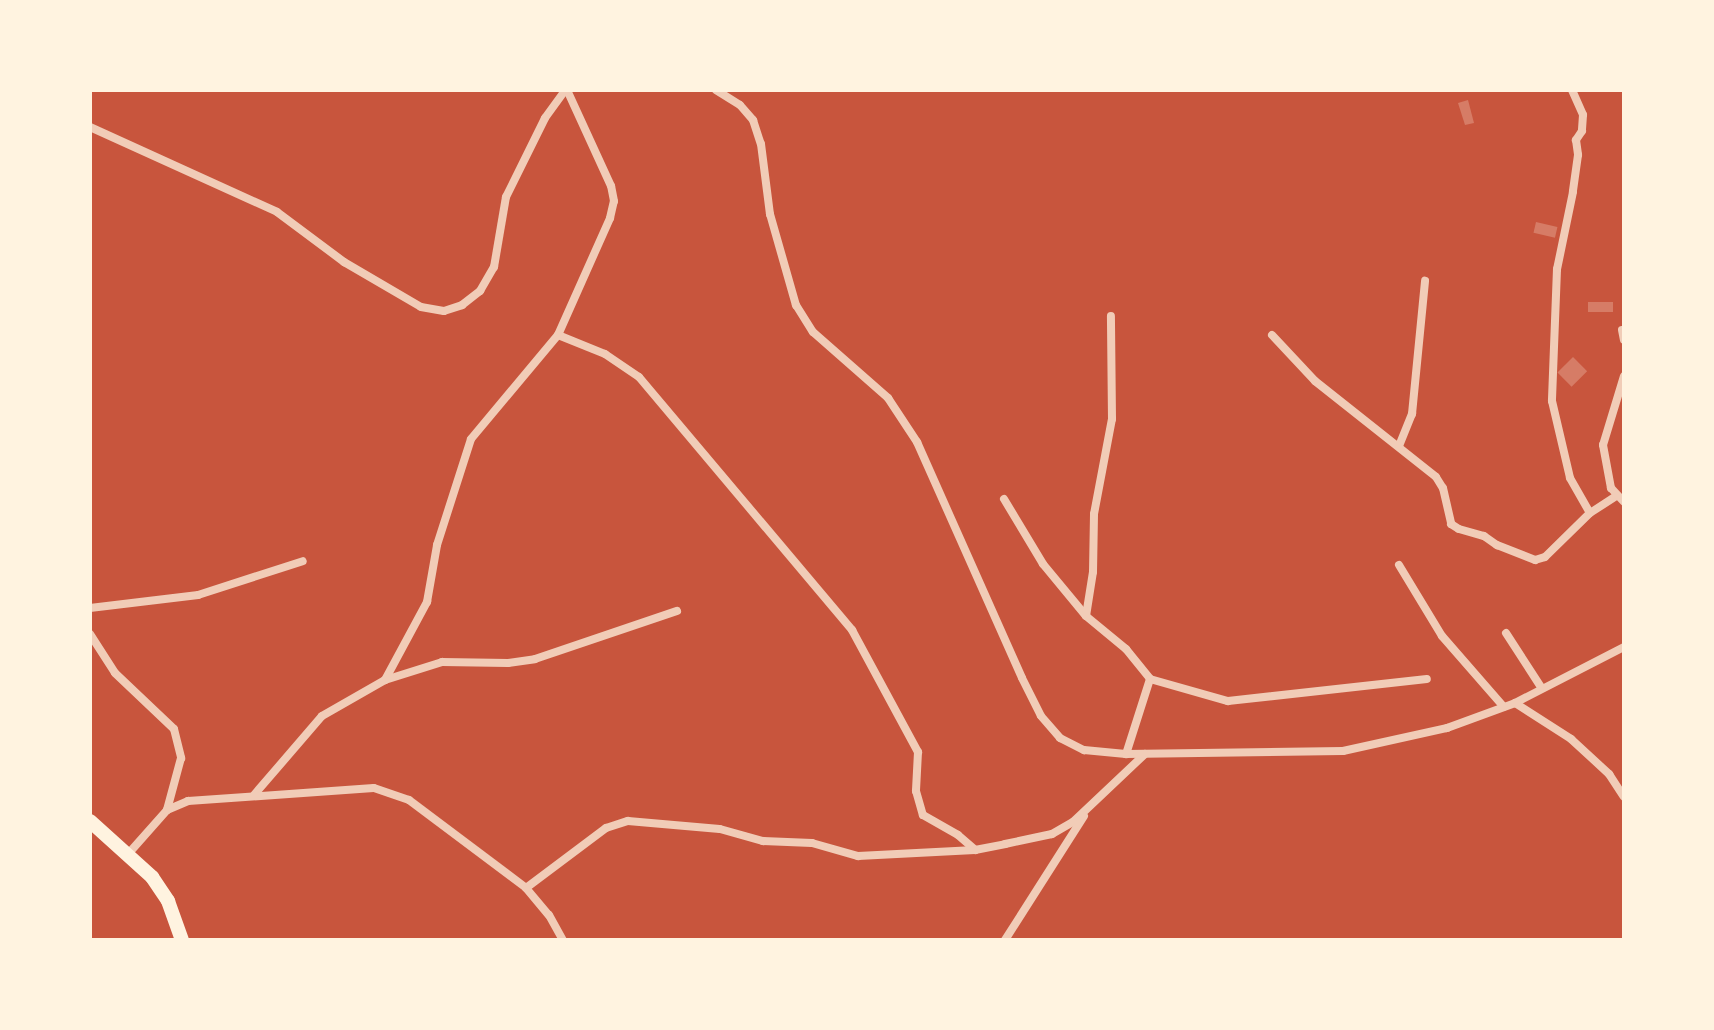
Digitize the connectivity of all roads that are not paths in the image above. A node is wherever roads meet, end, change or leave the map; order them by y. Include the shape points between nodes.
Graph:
1 (566, 90) edge
2 (716, 90) edge
3 (1572, 90) edge
4 (90, 127) edge
5 (1425, 281) dead end
6 (1111, 316) dead end
7 (1622, 330) dead end
8 (558, 335) junction
9 (1272, 335) dead end
10 (1624, 340) edge
11 (1624, 376) edge
12 (1399, 446) junction
13 (1004, 499) dead end
14 (1620, 499) edge
15 (1590, 513) junction
16 (303, 561) dead end
17 (1399, 565) dead end
18 (90, 608) edge
19 (677, 611) dead end
20 (1086, 616) junction
21 (1506, 633) dead end
22 (90, 634) edge
23 (1624, 647) edge
24 (1614, 651) junction
25 (1624, 658) edge
26 (1150, 679) junction
27 (1427, 679) dead end
28 (385, 680) junction
29 (1541, 687) junction
30 (1515, 703) junction
31 (1504, 707) junction
32 (1126, 754) junction
33 (1145, 754) junction
34 (254, 795) junction
35 (1624, 797) edge
36 (167, 810) junction
37 (1087, 812) junction
38 (90, 821) edge
39 (975, 850) junction
40 (129, 853) junction
41 (526, 888) junction
42 (182, 940) edge
43 (563, 940) edge
44 (1005, 940) edge

1 - 4 street via 545,118 506,197 494,267 480,291 444,311 421,307 344,262 277,212
1 - 8 street via 614,201 593,263
2 - 32 street via 753,120 770,214 796,305 813,332 888,398 917,442 1041,716 1060,738 1084,750
3 - 15 street via 1583,115 1582,131 1576,140 1577,167 1557,269 1552,401 1570,478
5 - 12 street via 1412,414
6 - 20 street via 1112,419 1094,514
7 - 10 street
8 - 28 street via 471,439 437,545 427,602
8 - 39 street via 605,354 639,377 852,630 918,752 916,791 923,815
9 - 12 street via 1315,381
11 - 14 street via 1603,445 1605,473
12 - 15 street via 1436,477 1451,524 1535,560 1545,557
13 - 20 street via 1043,564
14 - 15 street
16 - 18 street via 198,595
17 - 31 street via 1442,636
19 - 28 street via 535,659 442,662
20 - 26 street via 1126,649
21 - 29 street
22 - 36 street via 115,673 174,729 181,758
23 - 24 street
24 - 25 street
24 - 29 street
26 - 27 street via 1228,701
26 - 32 street
28 - 34 street via 322,716
29 - 30 street
30 - 31 street
30 - 35 street via 1571,739 1609,774
31 - 33 street via 1447,728 1343,751
32 - 33 street
33 - 37 street
34 - 36 street via 188,801
34 - 41 street via 359,786 388,791 429,814
36 - 40 street
37 - 39 street via 1052,834
37 - 44 street
38 - 40 main road
39 - 41 street via 858,856 812,843 628,821 606,828
40 - 42 main road via 168,901
41 - 43 street

